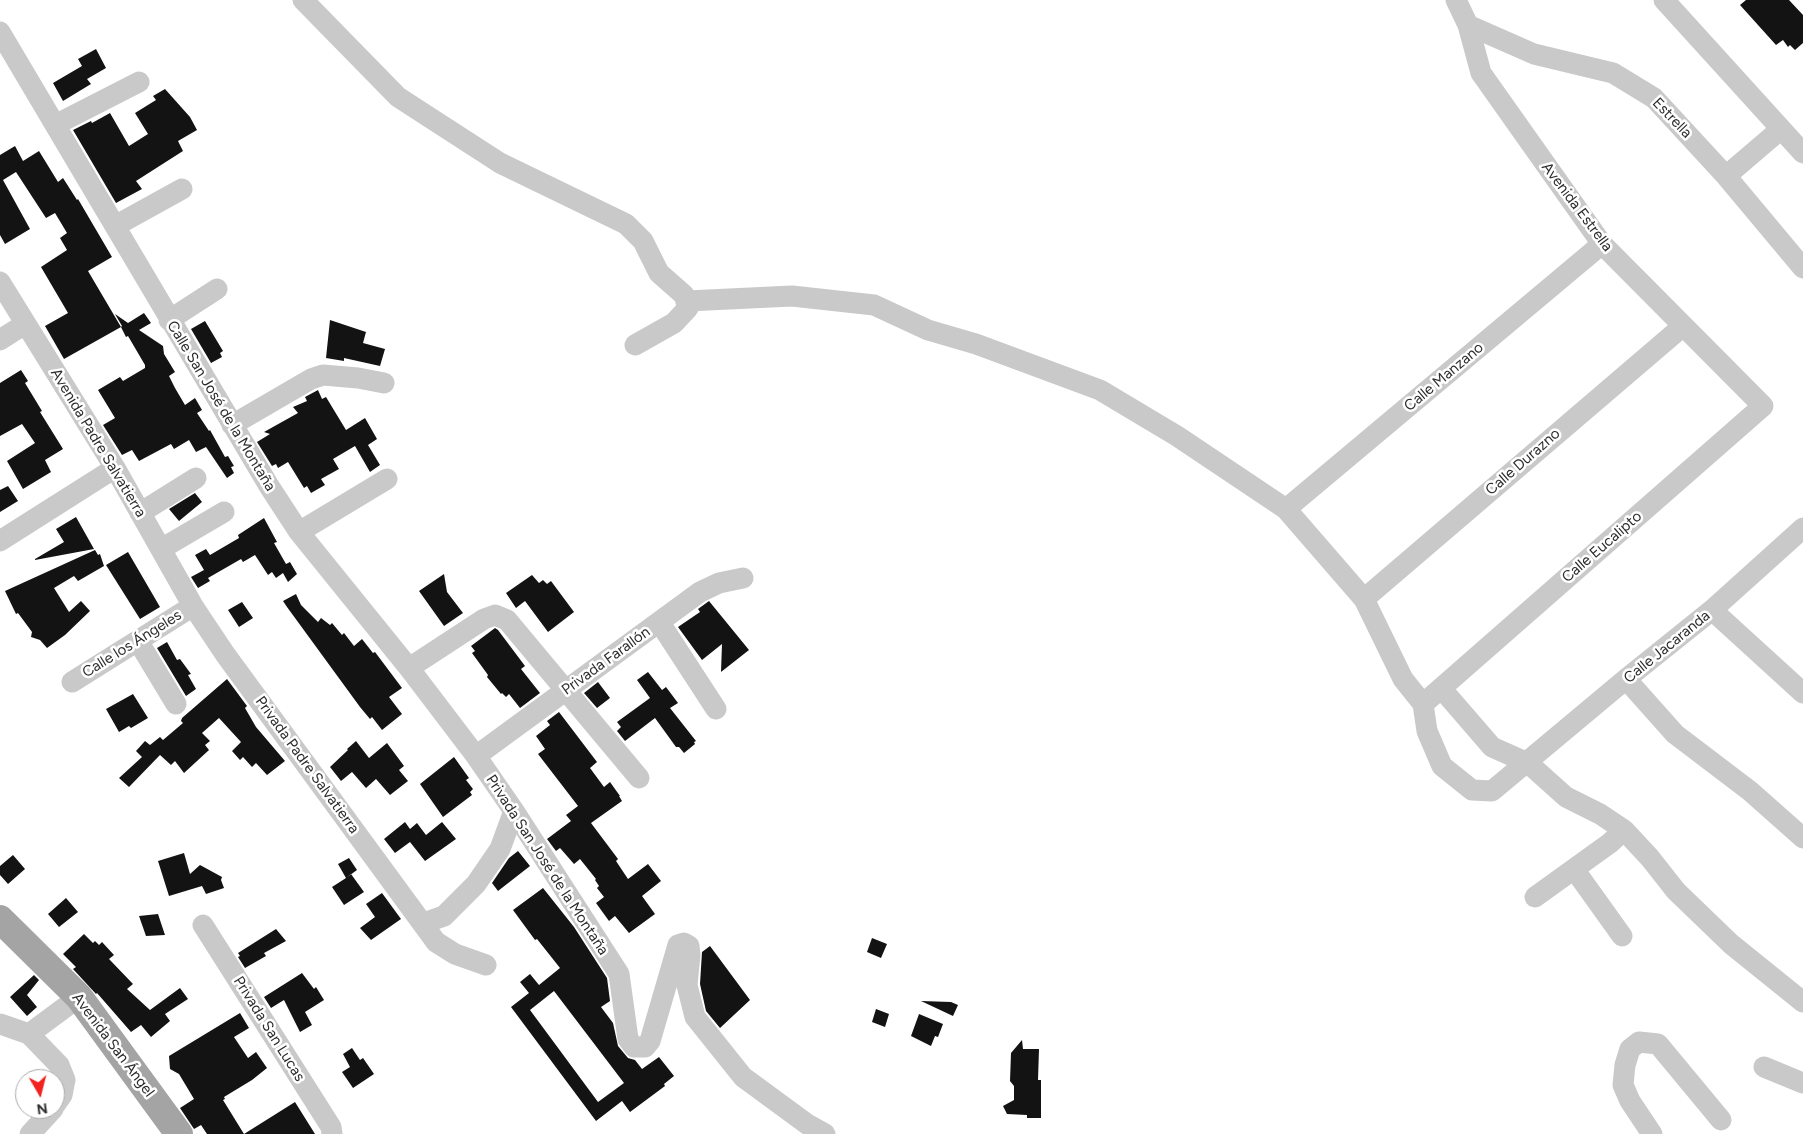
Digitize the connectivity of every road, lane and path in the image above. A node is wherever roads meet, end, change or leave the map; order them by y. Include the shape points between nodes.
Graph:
1 (303, 0) edge
2 (1456, 0) edge
3 (1664, 0) edge
4 (1468, 25) junction
5 (0, 32) edge
6 (139, 82) dead end
7 (55, 125) junction
8 (1781, 129) junction
9 (1803, 153) edge
10 (1726, 176) junction
11 (182, 189) dead end
12 (115, 226) junction
13 (1602, 244) junction
14 (1803, 268) edge
15 (0, 282) edge
16 (217, 289) dead end
17 (687, 301) junction
18 (169, 320) junction
19 (25, 324) junction
20 (1683, 326) junction
21 (0, 340) edge
22 (635, 345) dead end
23 (384, 383) dead end
24 (1763, 406) joint
25 (232, 425) junction
26 (115, 468) junction
27 (196, 478) dead end
28 (387, 479) dead end
29 (1286, 509) junction
30 (224, 512) dead end
31 (140, 513) junction
32 (1803, 528) edge
33 (300, 532) junction
34 (0, 541) edge
35 (161, 549) junction
36 (743, 578) dead end
37 (1364, 599) junction
38 (193, 606) junction
39 (1712, 610) junction
40 (660, 623) junction
41 (138, 641) junction
42 (409, 668) junction
43 (1626, 679) junction
44 (72, 682) dead end
45 (1441, 688) junction
46 (566, 690) junction
47 (1803, 693) edge
48 (176, 704) dead end
49 (1423, 704) junction
50 (716, 709) dead end
51 (476, 756) junction
52 (1528, 763) junction
53 (639, 778) dead end
54 (514, 811) junction
55 (1624, 830) junction
56 (1803, 838) edge
57 (1574, 869) junction
58 (1535, 897) dead end
59 (0, 919) edge
60 (424, 923) junction
61 (203, 925) dead end
62 (1622, 936) dead end
63 (486, 965) dead end
64 (79, 997) junction
65 (1803, 1002) edge
66 (0, 1024) edge
67 (29, 1034) junction
68 (1764, 1067) dead end
69 (60, 1069) edge
70 (1803, 1083) edge
71 (44, 1119) edge
72 (1721, 1120) dead end
73 (30, 1134) edge
74 (179, 1134) edge
75 (332, 1134) edge
76 (825, 1134) edge
77 (1652, 1134) edge

1 - 17 street via 398,97 500,163 626,224 643,241 659,273
2 - 4 street, Avenida Estrella
3 - 8 street
4 - 10 street, Estrella via 1534,54 1613,73 1654,98
4 - 13 street, Avenida Estrella via 1481,73
5 - 7 street, Calle San José de la Montaña
6 - 7 street
7 - 12 street, Calle San José de la Montaña
8 - 9 street
8 - 10 street
10 - 14 street, Estrella
11 - 12 street
12 - 18 street, Calle San José de la Montaña
13 - 20 street, Avenida Estrella
13 - 29 street, Calle Manzano
15 - 19 street, Avenida Padre Salvatierra
16 - 18 street
17 - 22 street via 688,308 674,323
17 - 29 street via 792,296 874,305 928,330 976,344 1100,390 1177,436
18 - 25 street, Calle San José de la Montaña
19 - 21 street
19 - 26 street, Avenida Padre Salvatierra
20 - 24 street, Avenida Estrella
20 - 37 street, Calle Durazno
23 - 25 street via 323,375
24 - 45 street, Calle Eucalipto
25 - 33 street, Calle San José de la Montaña
26 - 31 street, Avenida Padre Salvatierra
26 - 34 street
27 - 31 street
28 - 33 street
29 - 37 street
30 - 35 street
31 - 35 street, Avenida Padre Salvatierra
32 - 39 street, Calle Jacaranda
33 - 42 street, Calle San José de la Montaña
35 - 38 street, Avenida Padre Salvatierra
36 - 40 street, Privada Farallón via 719,583 700,592
37 - 49 street via 1403,679
38 - 41 street, Calle los Ángeles
38 - 60 street, Privada Padre Salvatierra
39 - 43 street, Calle Jacaranda
39 - 47 street
40 - 46 street, Privada Farallón
40 - 50 street
41 - 44 street, Calle los Ángeles
41 - 48 street
42 - 46 street via 495,615 507,620
42 - 51 street, Calle San José de la Montaña
43 - 52 street, Calle Jacaranda
43 - 56 street via 1675,734 1750,791
45 - 49 street, Calle Eucalipto
45 - 52 street via 1492,747
46 - 51 street, Privada Farallón
46 - 53 street
49 - 52 street, Calle Jacaranda via 1428,731 1442,766 1472,790 1492,791
51 - 54 street, Privada San José de la Montaña
52 - 55 street via 1566,797
54 - 60 street via 500,849 476,884 444,916
54 - 76 street, Privada San José de la Montaña via 618,974 628,1039 634,1047 645,1047 650,1041 678,945 684,943 689,946 687,985 695,1017 743,1077
55 - 57 street
55 - 65 street via 1676,891 1731,944
57 - 58 street
57 - 62 street
59 - 64 main road, Avenida San Ángel
60 - 63 street, Privada Padre Salvatierra via 436,942 455,954
61 - 75 street, Privada San Lucas via 331,1127
64 - 67 street
64 - 74 main road, Avenida San Ángel
66 - 67 street
67 - 69 street
68 - 70 street
71 - 73 street
72 - 77 street via 1658,1044 1640,1042 1630,1049 1622,1085

